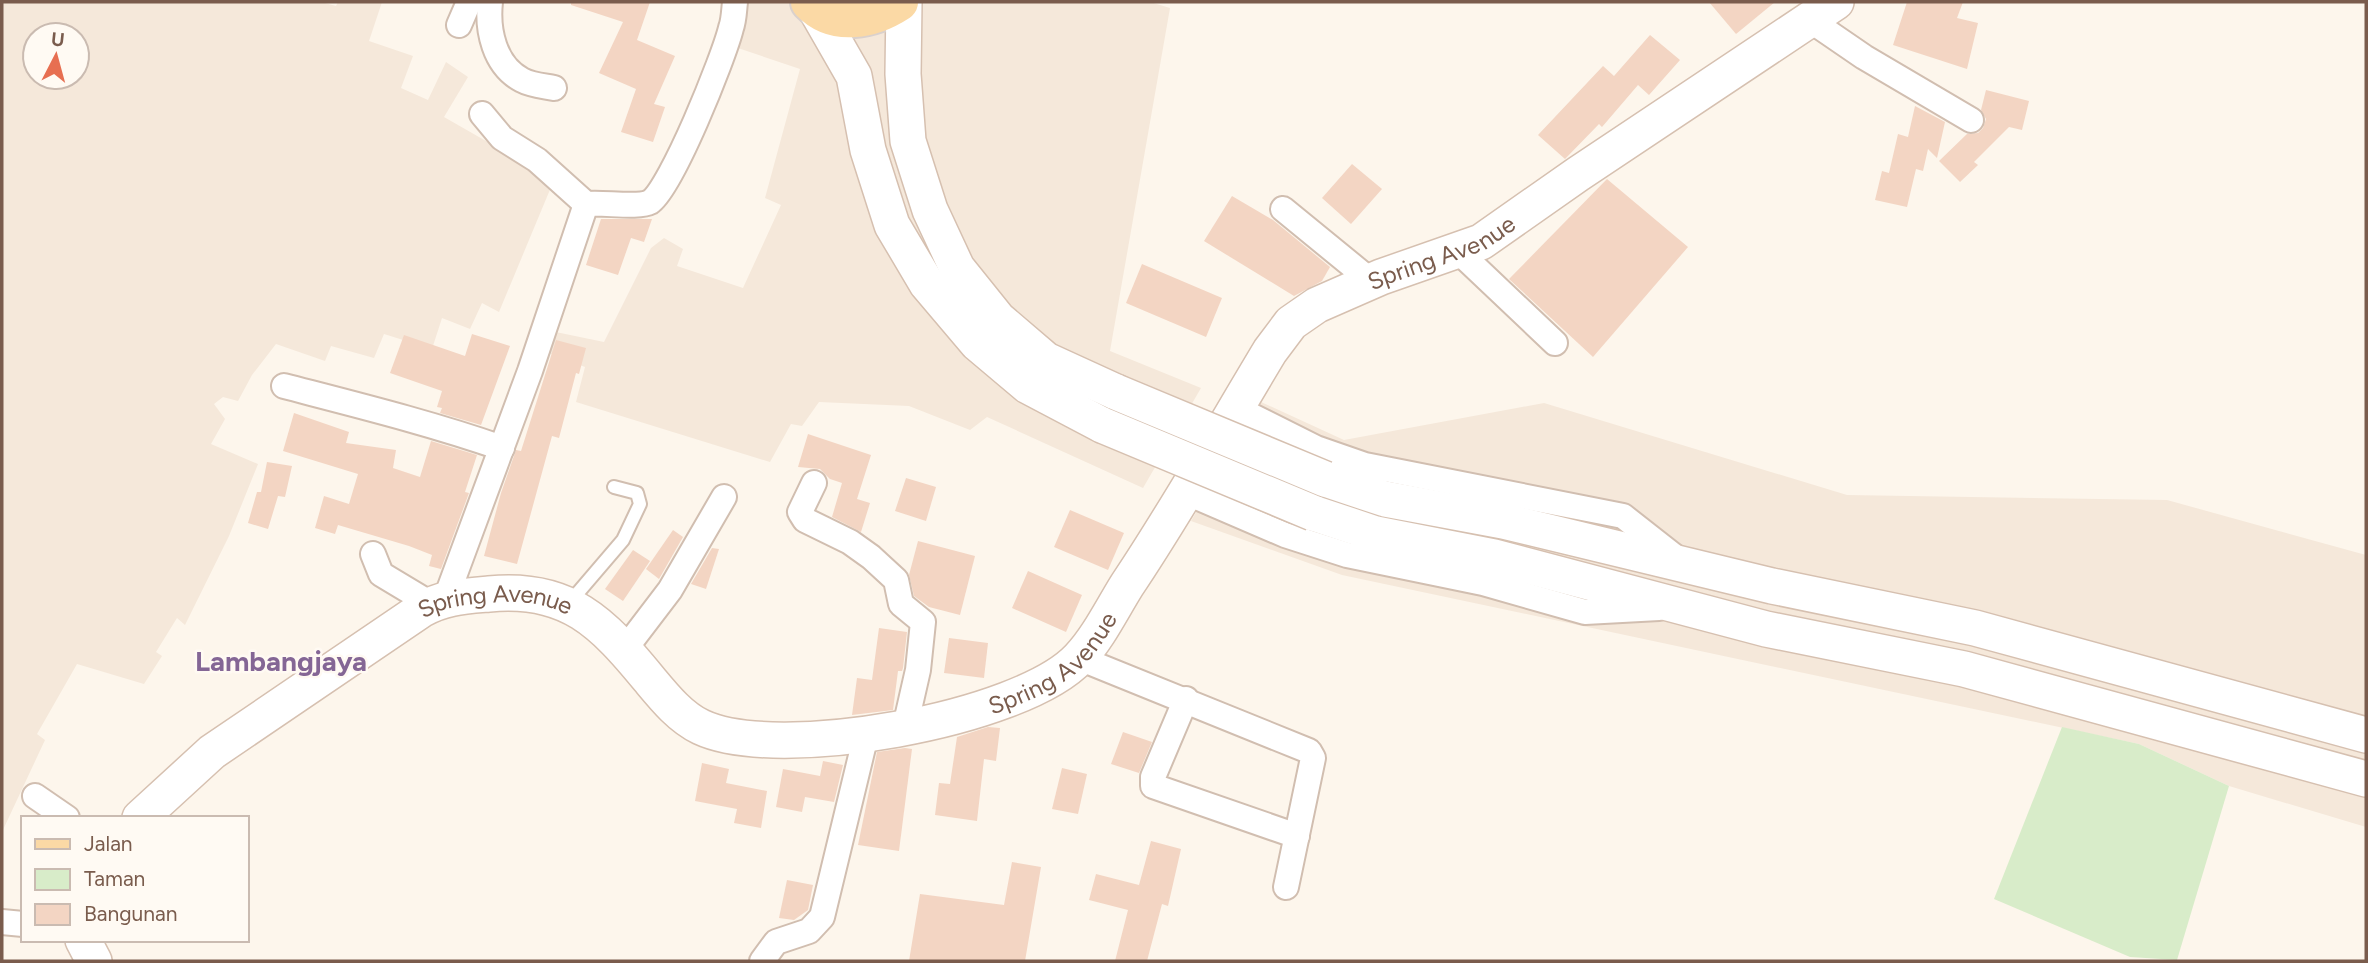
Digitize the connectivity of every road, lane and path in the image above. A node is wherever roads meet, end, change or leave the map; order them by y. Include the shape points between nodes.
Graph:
1 (469, 2) edge
2 (490, 2) edge
3 (735, 2) edge
4 (902, 2) edge
5 (813, 5) edge
6 (1823, 11) edge
7 (458, 25) dead end
8 (554, 88) dead end
9 (482, 114) dead end
10 (1971, 120) dead end
11 (586, 204) junction
12 (1283, 209) dead end
13 (1458, 251) junction
14 (1371, 281) junction
15 (1555, 343) dead end
16 (284, 386) dead end
17 (1236, 408) junction
18 (502, 448) junction
19 (814, 483) dead end
20 (614, 487) dead end
21 (1185, 492) junction
22 (724, 497) dead end
23 (373, 554) dead end
24 (1688, 567) junction
25 (438, 601) junction
26 (570, 603) junction
27 (1677, 607) junction
28 (625, 649) junction
29 (1079, 658) junction
30 (1185, 699) junction
31 (905, 727) junction
32 (866, 735) junction
33 (2366, 735) edge
34 (2366, 779) edge
35 (35, 796) dead end
36 (65, 816) edge
37 (142, 816) edge
38 (1297, 836) junction
39 (1286, 887) dead end
40 (2, 922) edge
41 (21, 923) edge
42 (84, 942) edge
43 (94, 961) edge
44 (762, 961) edge

1 - 7 street
2 - 8 street via 489,31 503,63 521,80
3 - 11 street via 731,28 677,161 659,193 640,205
4 - 5 main road via 877,16 845,19
4 - 24 street, bridge via 908,141 930,210 957,268 998,319 1046,360 1325,479 1385,499 1503,521
5 - 27 street, bridge via 854,76 868,150 892,225 927,284 977,343 1028,386 1102,425 1313,513 1376,534 1494,557
6 - 10 street via 1864,57
6 - 13 street, Spring Avenue via 1481,242
9 - 11 street via 502,138 537,160
11 - 18 street
12 - 14 street
13 - 14 street, Spring Avenue
13 - 15 street
14 - 17 street, Spring Avenue via 1317,305 1292,323
16 - 18 street via 420,420
17 - 21 street, Spring Avenue
17 - 24 street via 1316,448 1366,465 1623,516
18 - 25 street
19 - 31 street via 801,516 871,557 896,580 901,604 923,622
20 - 26 lane via 637,493 640,504 623,540
21 - 27 street via 1285,535 1347,555 1483,583 1586,612
21 - 29 street, Spring Avenue
22 - 28 street via 670,590
23 - 25 street via 381,573
24 - 33 street via 1975,628
25 - 26 street, Spring Avenue via 524,593
25 - 37 street, Spring Avenue via 212,752
26 - 28 street, Spring Avenue
27 - 34 street via 1964,669
28 - 32 street, Spring Avenue via 684,717 708,730 789,740
29 - 30 street
29 - 31 street, Spring Avenue via 1057,677 1022,695 966,715
30 - 38 street via 1309,751 1313,758
30 - 38 street via 1153,786
31 - 32 street, Spring Avenue
32 - 44 street via 822,917 809,931 776,942
35 - 36 street
38 - 39 street
40 - 41 street
42 - 43 street

